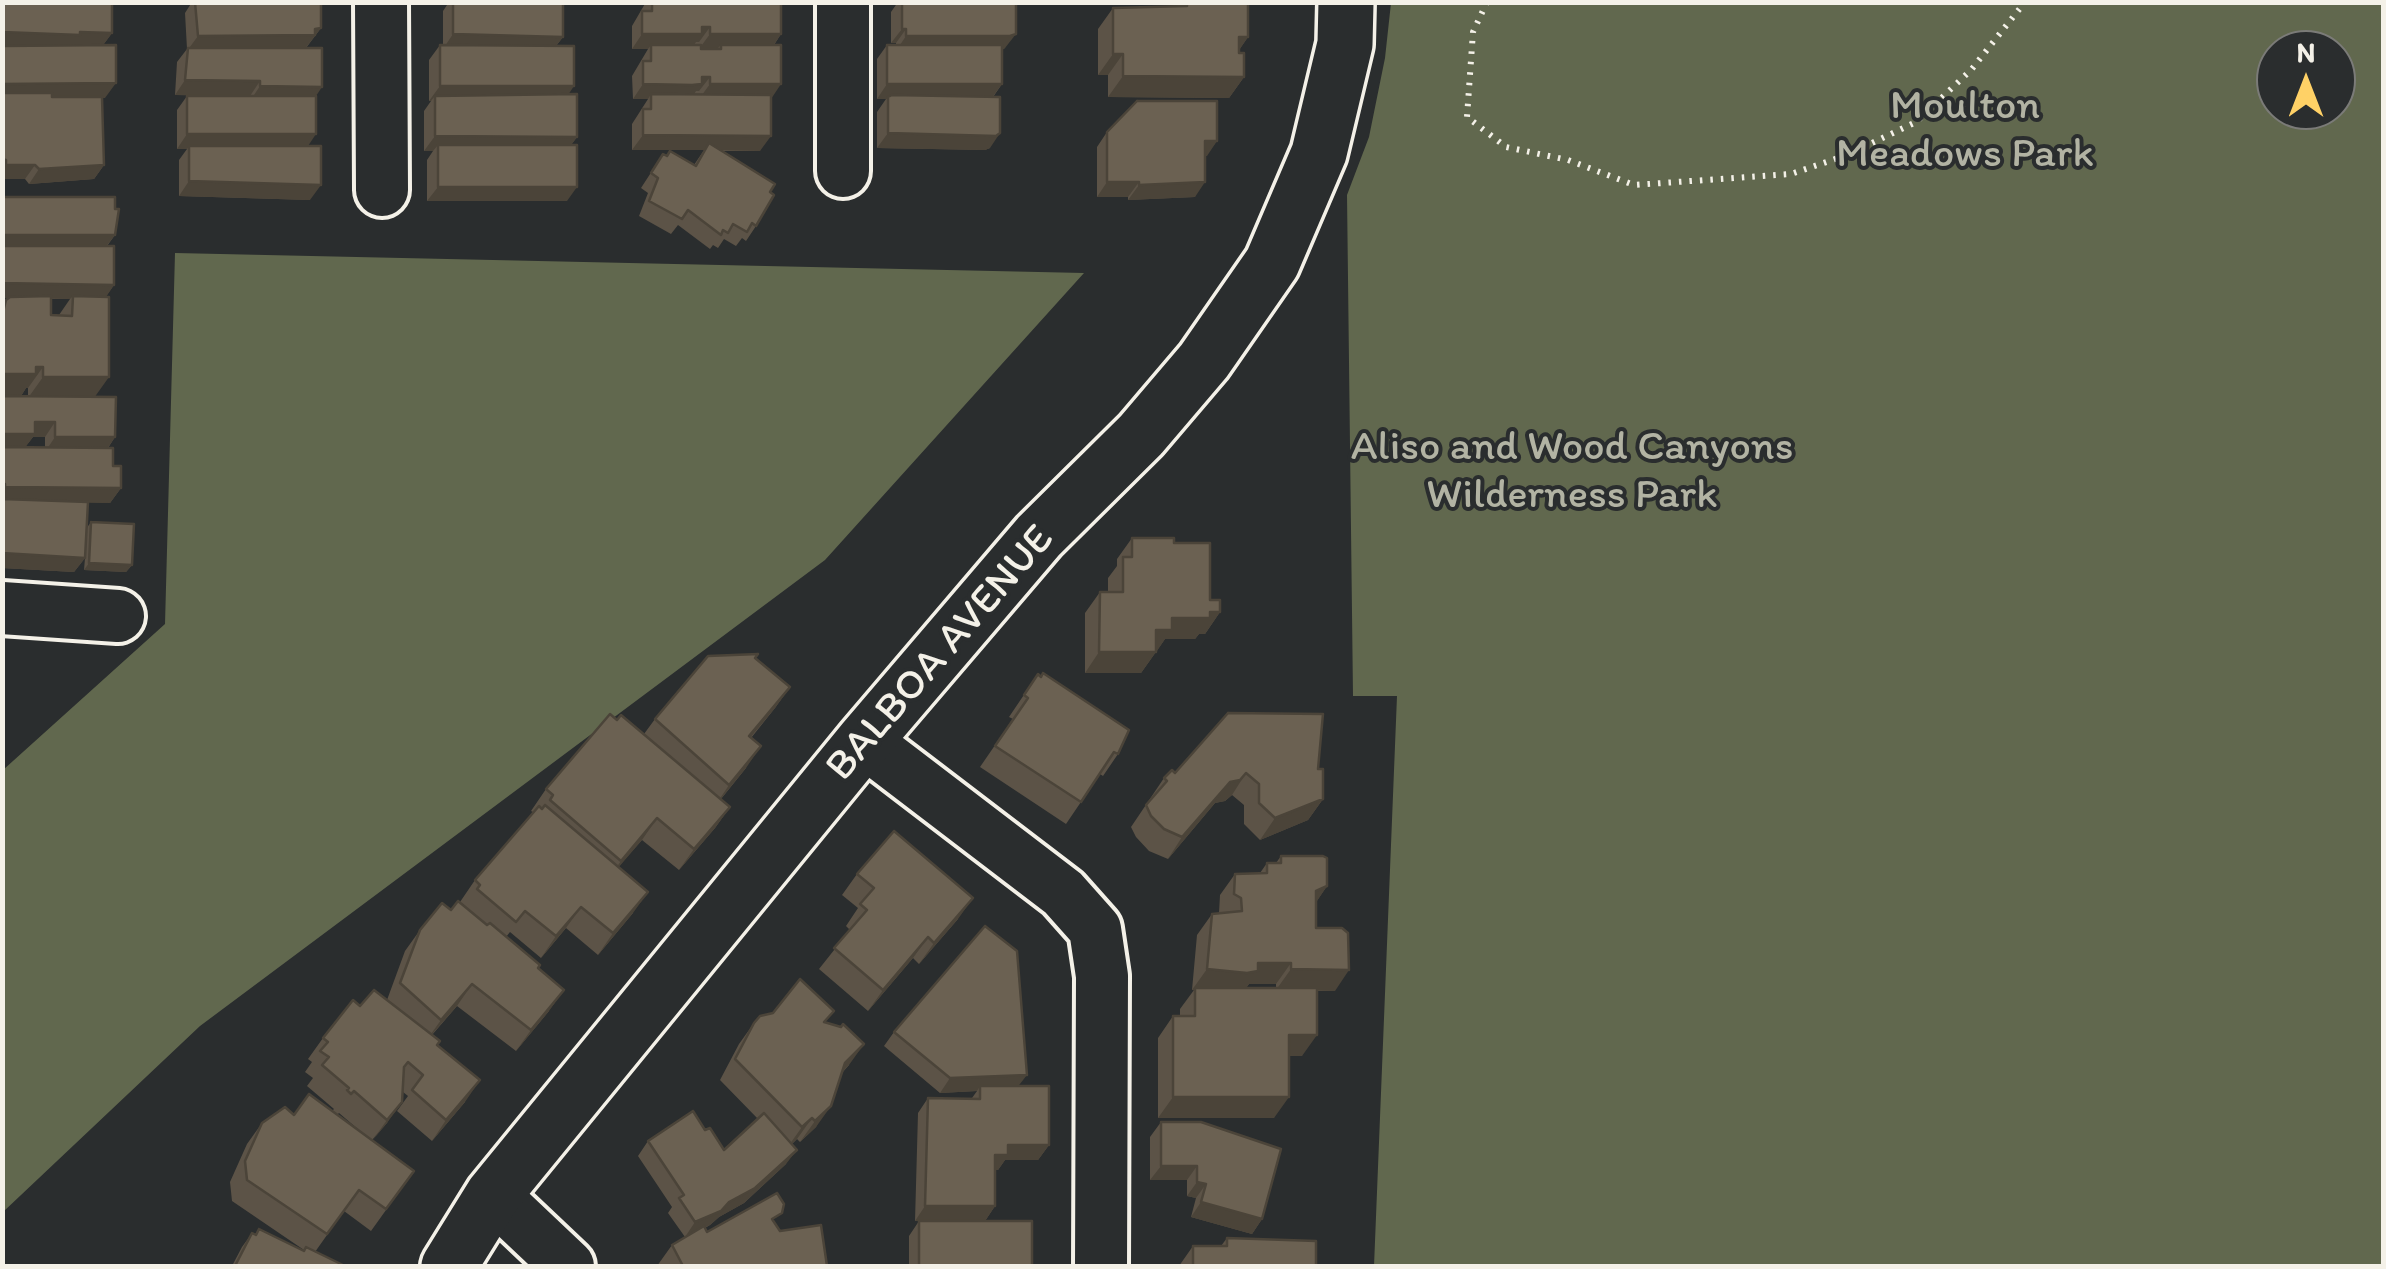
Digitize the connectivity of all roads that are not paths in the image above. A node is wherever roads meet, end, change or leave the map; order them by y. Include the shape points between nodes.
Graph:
1 (381, 2) edge
2 (843, 2) edge
3 (1346, 2) edge
4 (843, 171) dead end
5 (382, 190) dead end
6 (2, 608) edge
7 (118, 616) dead end
8 (864, 742) junction
9 (492, 1195) junction
10 (448, 1266) edge
11 (568, 1266) edge
12 (1101, 1266) edge

1 - 5 street
2 - 4 street
3 - 8 street, BALBOA AVENUE via 1345,44 1319,153 1272,263 1204,362 1039,536
6 - 7 street
8 - 9 street, BALBOA AVENUE
8 - 12 street via 1063,893 1095,929 1102,976
9 - 10 street, BALBOA AVENUE
9 - 11 street

